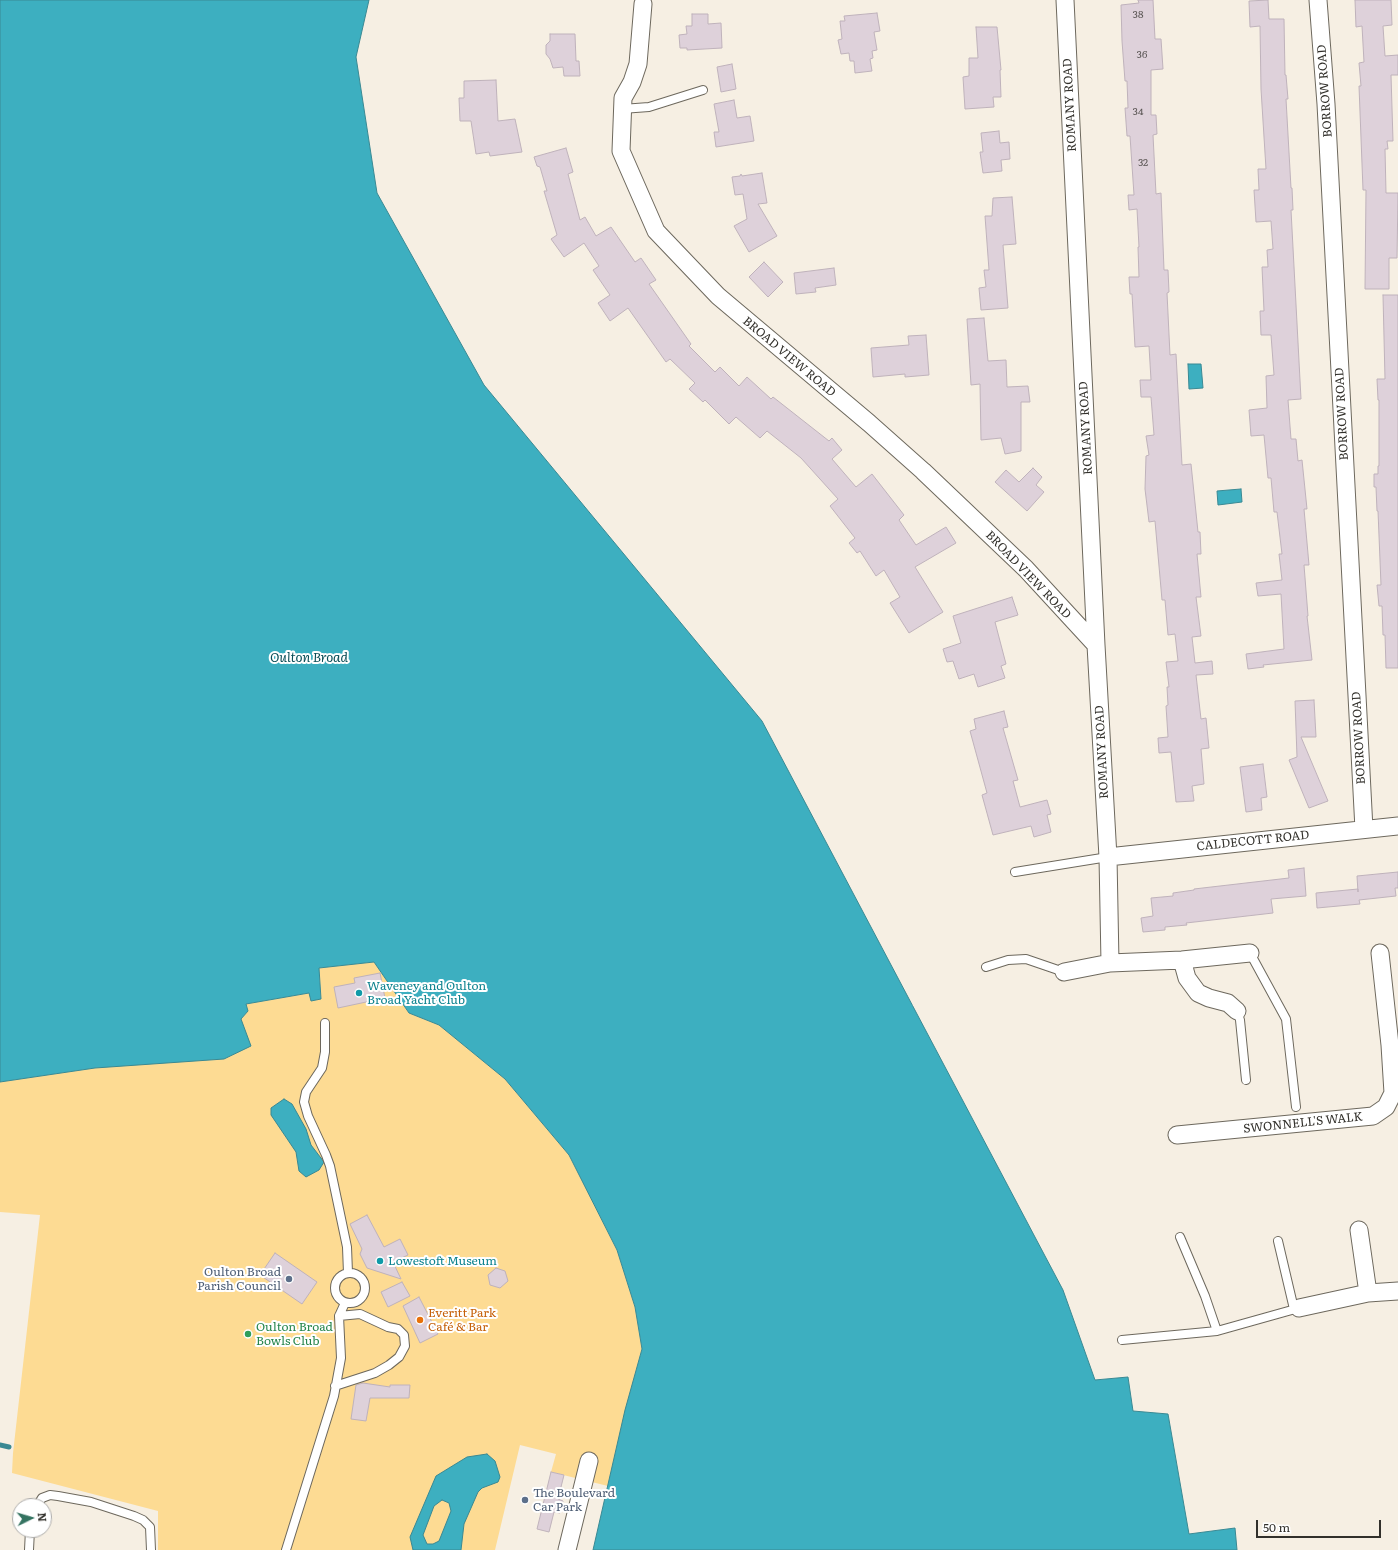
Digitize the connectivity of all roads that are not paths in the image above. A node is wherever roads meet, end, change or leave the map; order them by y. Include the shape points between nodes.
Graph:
1 (1066, 0) edge
2 (1318, 0) edge
3 (643, 2) edge
4 (703, 90) dead end
5 (622, 109) junction
6 (1096, 645) junction
7 (1398, 826) edge
8 (1364, 829) junction
9 (1108, 857) junction
10 (1015, 872) dead end
11 (1250, 953) joint
12 (1380, 953) dead end
13 (1182, 960) junction
14 (1110, 963) junction
15 (986, 967) dead end
16 (1064, 972) joint
17 (1237, 1011) joint
18 (325, 1023) dead end
19 (1394, 1044) edge
20 (1246, 1080) dead end
21 (1296, 1107) dead end
22 (1177, 1136) dead end
23 (1359, 1230) dead end
24 (1180, 1237) dead end
25 (1278, 1242) dead end
26 (348, 1273) junction
27 (1398, 1291) edge
28 (1368, 1293) junction
29 (345, 1302) junction
30 (1296, 1308) junction
31 (339, 1316) junction
32 (1217, 1330) junction
33 (1122, 1340) dead end
34 (335, 1386) junction
35 (589, 1461) dead end
36 (42, 1498) edge
37 (30, 1538) edge
38 (29, 1550) edge
39 (151, 1550) edge
40 (286, 1550) edge
41 (567, 1550) edge

1 - 6 street, ROMANY ROAD
2 - 8 street, BORROW ROAD via 1326,104
3 - 5 street, BROAD VIEW ROAD via 638,64 623,98
4 - 5 lane via 649,106
5 - 6 street, BROAD VIEW ROAD via 621,151 656,231 718,296 928,476 1026,569
6 - 9 street, ROMANY ROAD
7 - 8 street, CALDECOTT ROAD
8 - 9 street, CALDECOTT ROAD
9 - 10 lane
9 - 14 street, ROMANY ROAD
11 - 13 street
11 - 21 lane via 1286,1019
12 - 19 street, SWONNELL'S WALK
13 - 14 street
13 - 17 street via 1187,978 1198,993 1228,1003
14 - 16 street
15 - 16 lane via 1008,960 1026,959
17 - 20 lane
18 - 26 lane via 322,1068 306,1092 304,1102 330,1166 347,1247
19 - 22 street, SWONNELL'S WALK via 1393,1093 1386,1107 1373,1116
23 - 28 street
24 - 32 lane
25 - 30 lane
26 - 29 lane via 339,1277 335,1286 337,1296
26 - 29 lane via 362,1278 365,1292 359,1300 350,1304
27 - 28 street
28 - 30 street
29 - 31 lane
30 - 32 lane
31 - 34 lane via 341,1358
31 - 34 lane via 360,1314 398,1329 404,1335 405,1346 399,1357 389,1365 375,1373
32 - 33 lane
34 - 40 lane
35 - 41 street
36 - 39 lane via 50,1495 91,1502 143,1520 150,1527
37 - 38 lane

